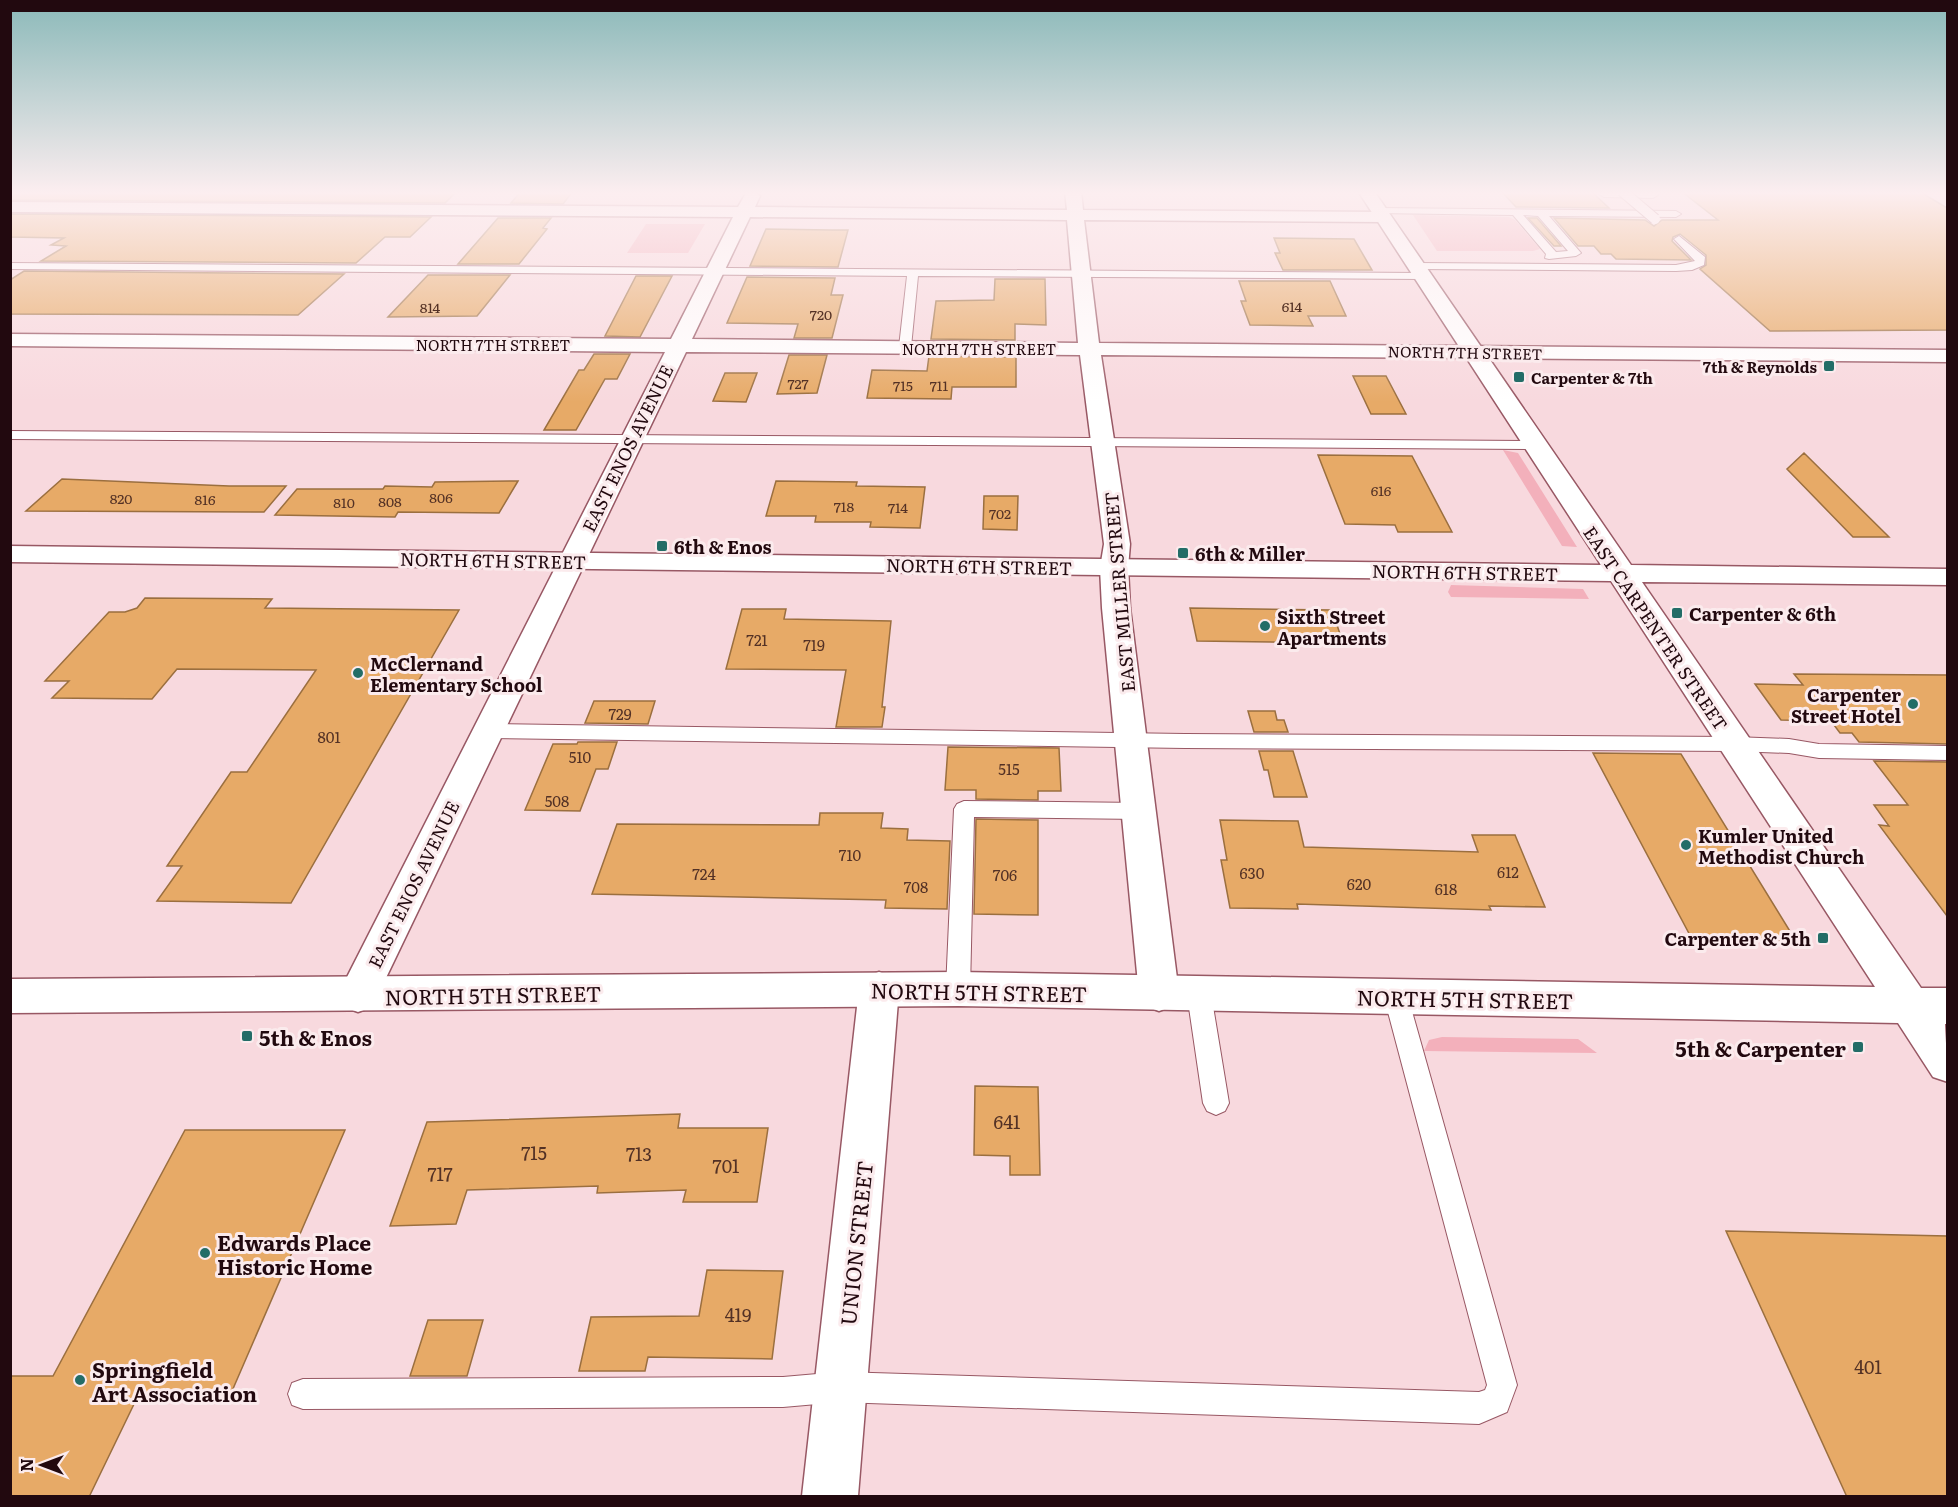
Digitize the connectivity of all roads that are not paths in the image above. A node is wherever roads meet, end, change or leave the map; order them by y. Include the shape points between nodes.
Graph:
1 (717, 261) edge
2 (1079, 261) edge
3 (1701, 261) edge
4 (1416, 262) junction
5 (10, 266) edge
6 (712, 272) junction
7 (913, 273) junction
8 (1080, 273) junction
9 (10, 339) edge
10 (678, 345) junction
11 (905, 347) junction
12 (1090, 348) junction
13 (1472, 352) junction
14 (1947, 356) edge
15 (10, 435) edge
16 (631, 438) junction
17 (1104, 441) junction
18 (1533, 446) junction
19 (10, 554) edge
20 (572, 561) junction
21 (1114, 568) junction
22 (1620, 574) junction
23 (1947, 577) edge
24 (488, 731) junction
25 (1132, 741) junction
26 (1734, 744) junction
27 (1947, 753) edge
28 (1141, 811) junction
29 (879, 989) junction
30 (958, 989) junction
31 (1159, 994) junction
32 (1199, 994) junction
33 (358, 995) junction
34 (10, 996) edge
35 (1396, 997) junction
36 (1908, 1005) junction
37 (1947, 1006) edge
38 (1947, 1064) edge
39 (1216, 1103) dead end
40 (840, 1387) junction
41 (303, 1394) dead end
42 (830, 1497) edge

1 - 6 street, EAST ENOS AVENUE
2 - 8 street, EAST MILLER STREET
3 - 4 lane via 1692,267 1676,268
4 - 8 lane
4 - 13 street, EAST CARPENTER STREET
5 - 6 lane
6 - 7 lane
6 - 10 street, EAST ENOS AVENUE
7 - 8 lane
7 - 11 lane
8 - 12 street, EAST MILLER STREET
9 - 10 street, NORTH 7TH STREET
10 - 11 street, NORTH 7TH STREET
10 - 16 street, EAST ENOS AVENUE
11 - 12 street, NORTH 7TH STREET
12 - 13 street, NORTH 7TH STREET
12 - 17 street, EAST MILLER STREET
13 - 14 street, NORTH 7TH STREET
13 - 18 street, EAST CARPENTER STREET
15 - 16 lane
16 - 17 lane
16 - 20 street, EAST ENOS AVENUE
17 - 18 lane
17 - 21 street, EAST MILLER STREET via 1117,544
18 - 22 street, EAST CARPENTER STREET
19 - 20 street, NORTH 6TH STREET
20 - 21 street, NORTH 6TH STREET
20 - 24 street, EAST ENOS AVENUE
21 - 22 street, NORTH 6TH STREET
21 - 25 street, EAST MILLER STREET
22 - 23 street, NORTH 6TH STREET
22 - 26 street, EAST CARPENTER STREET
24 - 25 lane
24 - 33 street, EAST ENOS AVENUE
25 - 26 lane
25 - 28 street, EAST MILLER STREET
26 - 27 lane via 1819,751
26 - 36 street, EAST CARPENTER STREET
28 - 30 lane via 964,809
28 - 31 street, EAST MILLER STREET
29 - 30 street, NORTH 5TH STREET
29 - 33 street, NORTH 5TH STREET
29 - 40 street, UNION STREET
30 - 31 street, NORTH 5TH STREET
31 - 32 street, NORTH 5TH STREET
32 - 35 street, NORTH 5TH STREET
32 - 39 lane
33 - 34 street, NORTH 5TH STREET
35 - 36 street, NORTH 5TH STREET
35 - 40 lane via 1491,1339 1502,1385 1496,1401 1479,1408
36 - 37 street, NORTH 5TH STREET
36 - 38 street, EAST CARPENTER STREET
40 - 41 lane via 783,1392
40 - 42 street, UNION STREET

